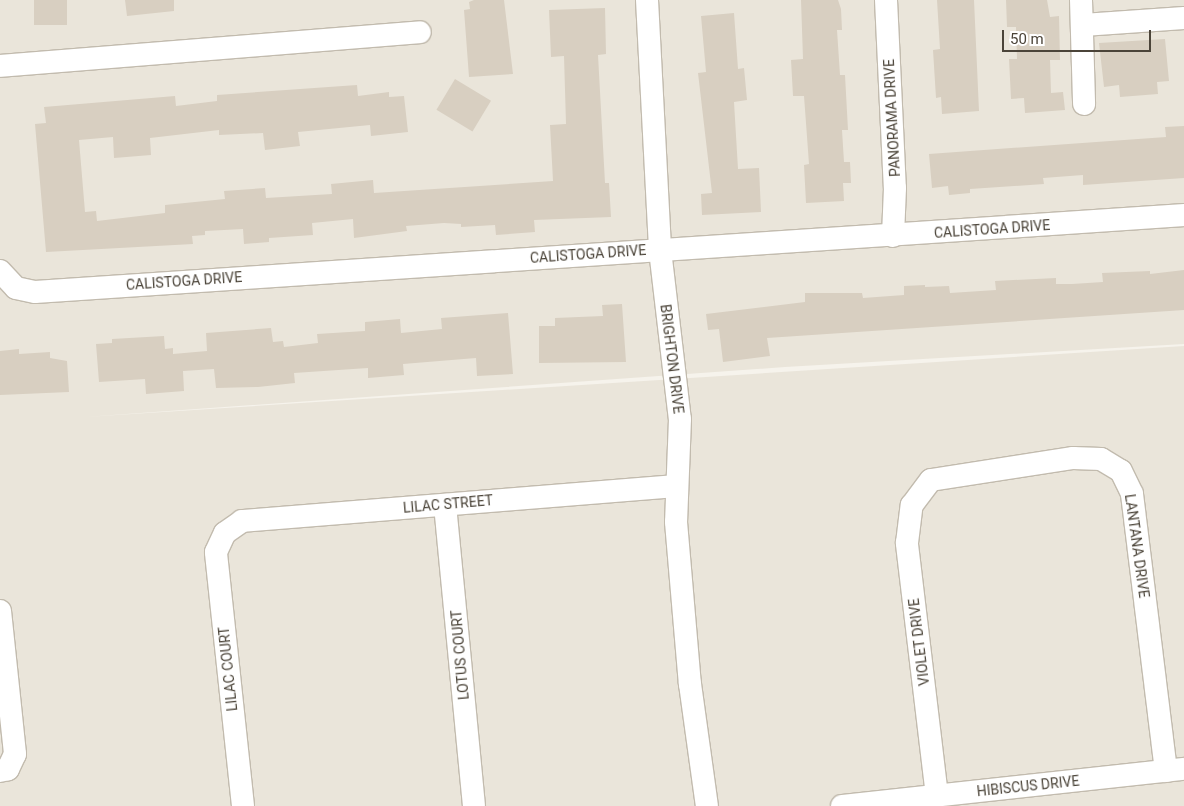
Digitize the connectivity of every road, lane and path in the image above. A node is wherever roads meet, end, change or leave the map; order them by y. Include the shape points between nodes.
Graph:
1 (647, 0) edge
2 (886, 0) edge
3 (1082, 0) edge
4 (1184, 18) edge
5 (1083, 24) junction
6 (420, 32) dead end
7 (0, 66) edge
8 (1084, 104) dead end
9 (1184, 215) edge
10 (893, 236) junction
11 (660, 250) junction
12 (0, 272) edge
13 (675, 486) junction
14 (920, 490) joint
15 (445, 505) junction
16 (225, 533) joint
17 (0, 611) edge
18 (1175, 770) edge
19 (0, 771) edge
20 (937, 796) junction
21 (243, 806) edge
22 (474, 806) edge
23 (707, 806) edge
24 (842, 806) edge

1 - 11 street, BRIGHTON DRIVE
2 - 10 street, PANORAMA DRIVE via 895,188
3 - 5 street
4 - 5 street
5 - 8 street
6 - 7 street
9 - 10 street, CALISTOGA DRIVE
10 - 11 street, CALISTOGA DRIVE
11 - 12 street, CALISTOGA DRIVE via 35,292 16,288
11 - 13 street, BRIGHTON DRIVE via 680,419
13 - 15 street, LILAC STREET
13 - 23 street, BRIGHTON DRIVE via 690,684
14 - 18 street, LANTANA DRIVE via 931,480 1072,458 1101,459 1121,471 1132,494
14 - 20 street, VIOLET DRIVE via 912,505 907,543
15 - 16 street, LILAC STREET via 242,521
15 - 22 street, LOTUS COURT
16 - 21 street, LILAC COURT via 216,552
17 - 19 street via 15,754 8,768
18 - 20 street, HIBISCUS DRIVE
20 - 24 street, HIBISCUS DRIVE

